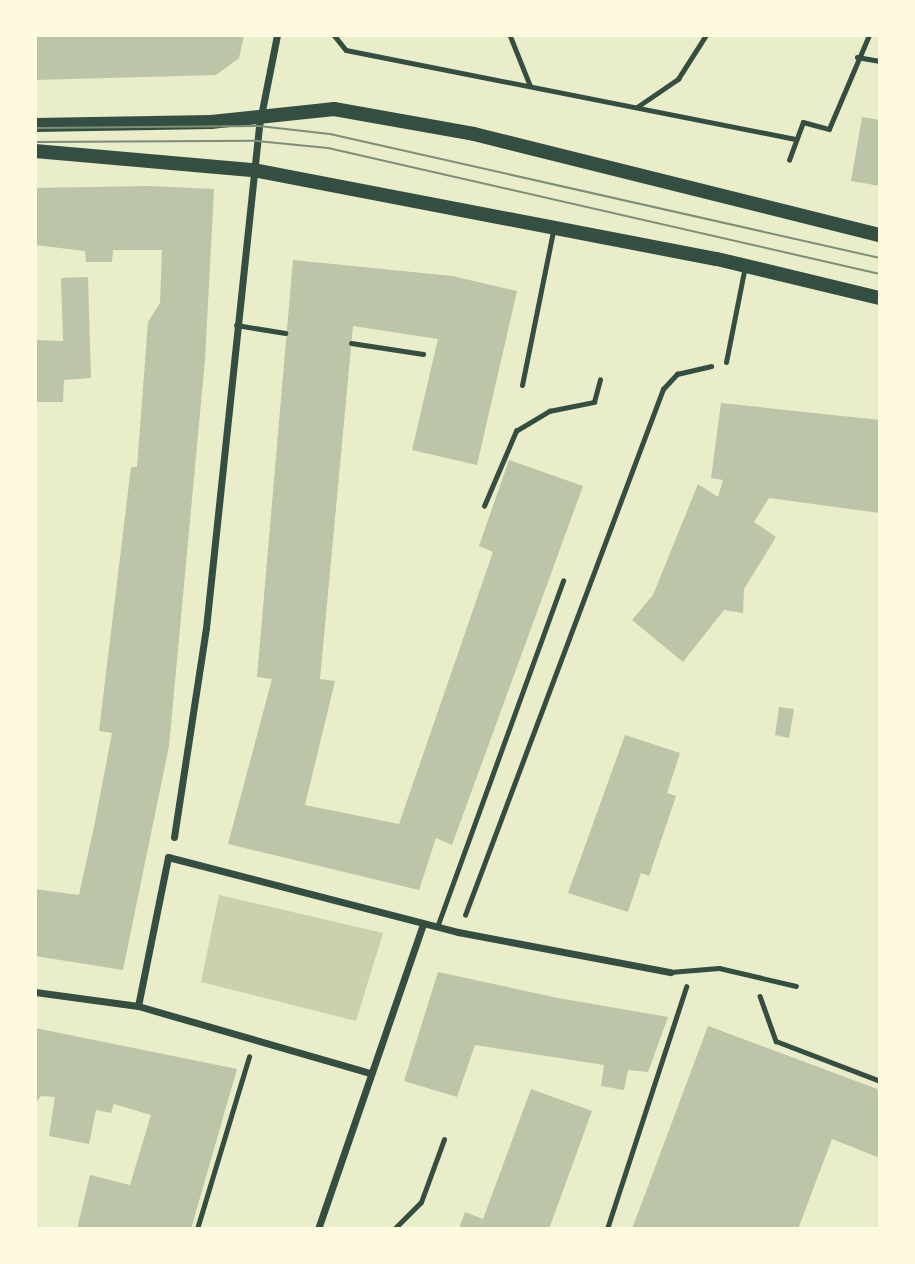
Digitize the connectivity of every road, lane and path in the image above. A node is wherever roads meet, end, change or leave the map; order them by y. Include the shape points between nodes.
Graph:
1 (277, 35) edge
2 (334, 35) edge
3 (510, 35) edge
4 (706, 35) edge
5 (869, 35) edge
6 (857, 57) junction
7 (880, 61) edge
8 (530, 85) junction
9 (636, 108) junction
10 (261, 116) junction
11 (35, 125) edge
12 (796, 139) junction
13 (35, 151) edge
14 (789, 160) dead end
15 (254, 170) junction
16 (554, 226) junction
17 (880, 235) edge
18 (745, 266) junction
19 (880, 298) edge
20 (236, 325) junction
21 (285, 333) dead end
22 (351, 342) dead end
23 (423, 354) dead end
24 (726, 362) joint
25 (600, 380) dead end
26 (522, 385) dead end
27 (484, 506) dead end
28 (562, 580) dead end
29 (174, 837) dead end
30 (423, 924) junction
31 (437, 927) junction
32 (458, 932) junction
33 (670, 972) joint
34 (751, 973) junction
35 (796, 986) dead end
36 (35, 992) edge
37 (683, 995) dead end
38 (138, 1006) junction
39 (255, 1039) junction
40 (370, 1073) junction
41 (864, 1077) junction
42 (880, 1081) edge
43 (861, 1083) dead end
44 (444, 1139) dead end
45 (198, 1229) edge
46 (318, 1229) edge
47 (394, 1229) edge
48 (607, 1229) edge

1 - 10 street
2 - 8 path via 346,50
3 - 8 path
4 - 9 path via 678,79
5 - 6 path
6 - 7 path
6 - 12 path via 829,128 803,122
8 - 9 path
9 - 12 path
10 - 11 main road
10 - 15 street
10 - 17 main road via 318,108 396,118
12 - 14 path
13 - 15 main road
15 - 16 main road
15 - 20 street
16 - 18 main road
16 - 26 lane
18 - 19 main road
18 - 24 lane
20 - 21 lane
20 - 29 street via 206,628
22 - 23 lane
24 - 32 path via 677,374 663,389
25 - 27 path via 598,394 585,407 549,411 516,431
28 - 31 lane
30 - 31 street
30 - 38 street via 168,857
30 - 40 street
31 - 32 street
32 - 33 street
33 - 34 lane
34 - 35 lane
34 - 41 path via 776,1041
36 - 38 street
37 - 48 path
38 - 39 street
39 - 40 street
39 - 45 path
40 - 46 street
41 - 42 path
41 - 43 path
44 - 47 lane via 421,1202

